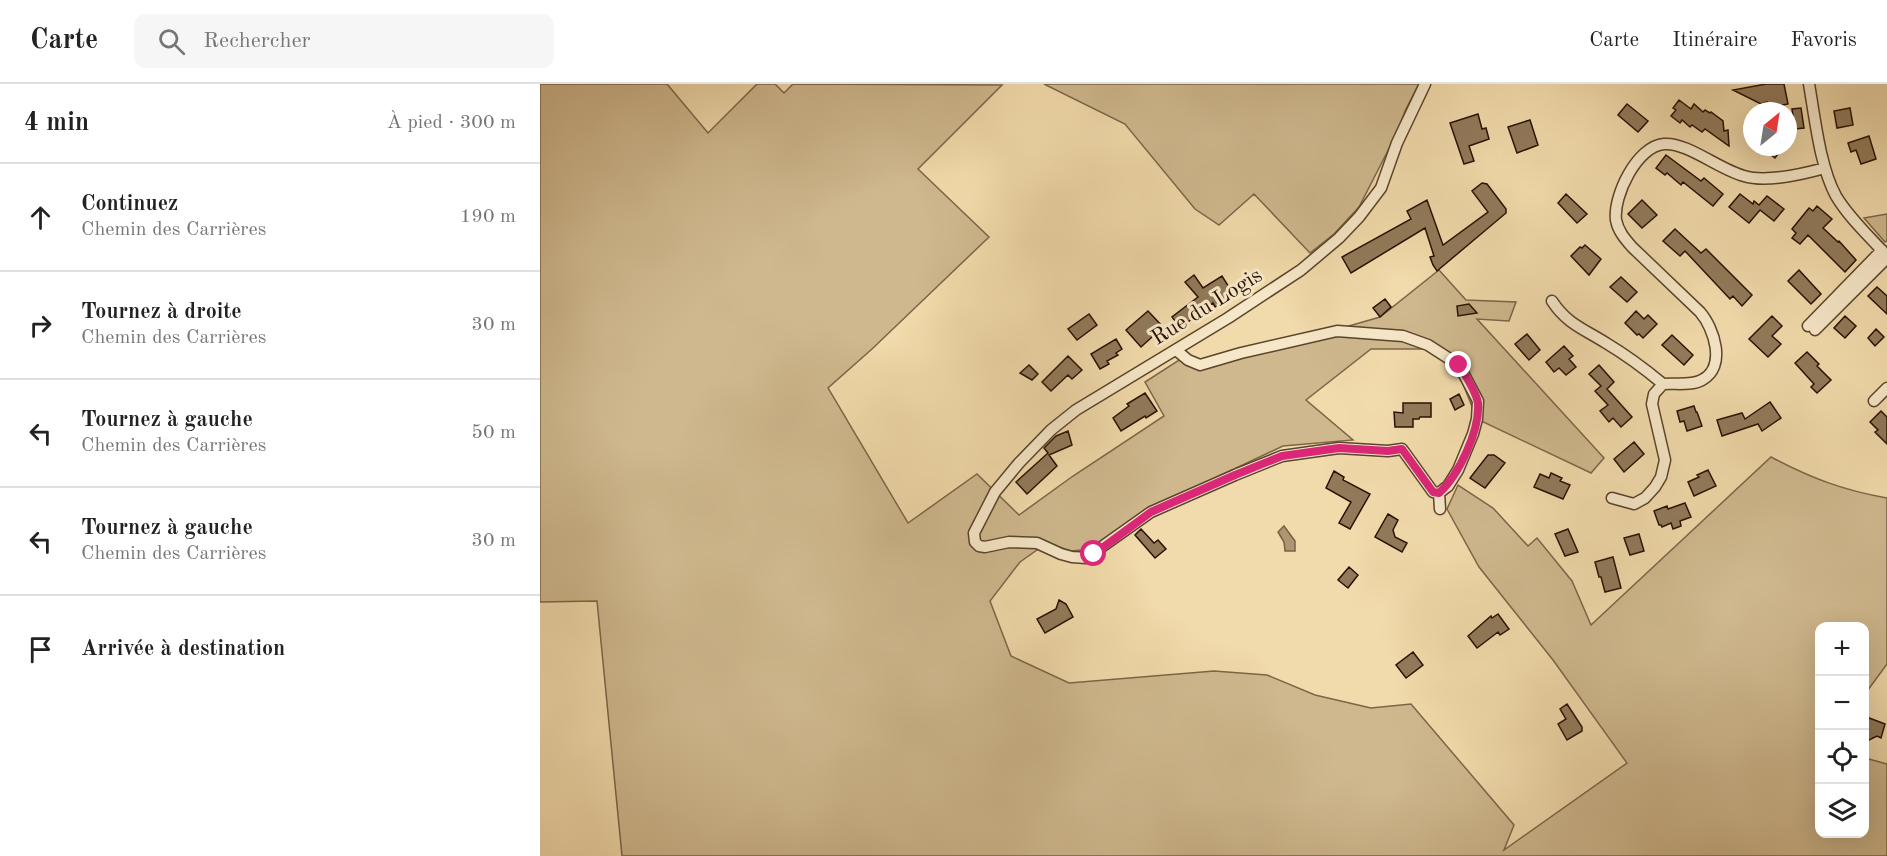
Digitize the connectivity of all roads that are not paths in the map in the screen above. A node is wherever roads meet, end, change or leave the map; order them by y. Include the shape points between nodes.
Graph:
1 (1425, 84) edge
2 (1809, 84) edge
3 (1825, 168) junction
4 (1886, 254) edge
5 (1552, 301) dead end
6 (1812, 328) dead end
7 (1176, 350) junction
8 (1663, 384) junction
9 (1887, 388) edge
10 (1874, 401) dead end
11 (1439, 493) junction
12 (1612, 498) dead end
13 (1440, 509) dead end

1 - 7 street, Rue du Logis via 1381,188 1359,217 1301,270
2 - 3 street
3 - 4 street via 1846,211
3 - 8 street via 1789,176 1752,178 1676,145 1658,145 1642,154 1620,193 1617,226 1632,247 1708,321 1715,343 1715,362 1703,380
4 - 6 street
5 - 8 street via 1563,317
7 - 11 street via 1200,365 1337,331 1403,336 1428,345 1459,365 1478,401 1473,434 1458,470
7 - 11 street, Rue du Logis via 1076,410 1051,430 995,492 974,533 975,542 986,547 1009,542 1037,543 1061,554 1086,558 1151,512 1235,475 1282,456 1339,448 1402,449 1433,492
8 - 12 street via 1654,394 1652,404 1665,460 1661,477 1645,498 1634,504
9 - 10 street
11 - 13 street

